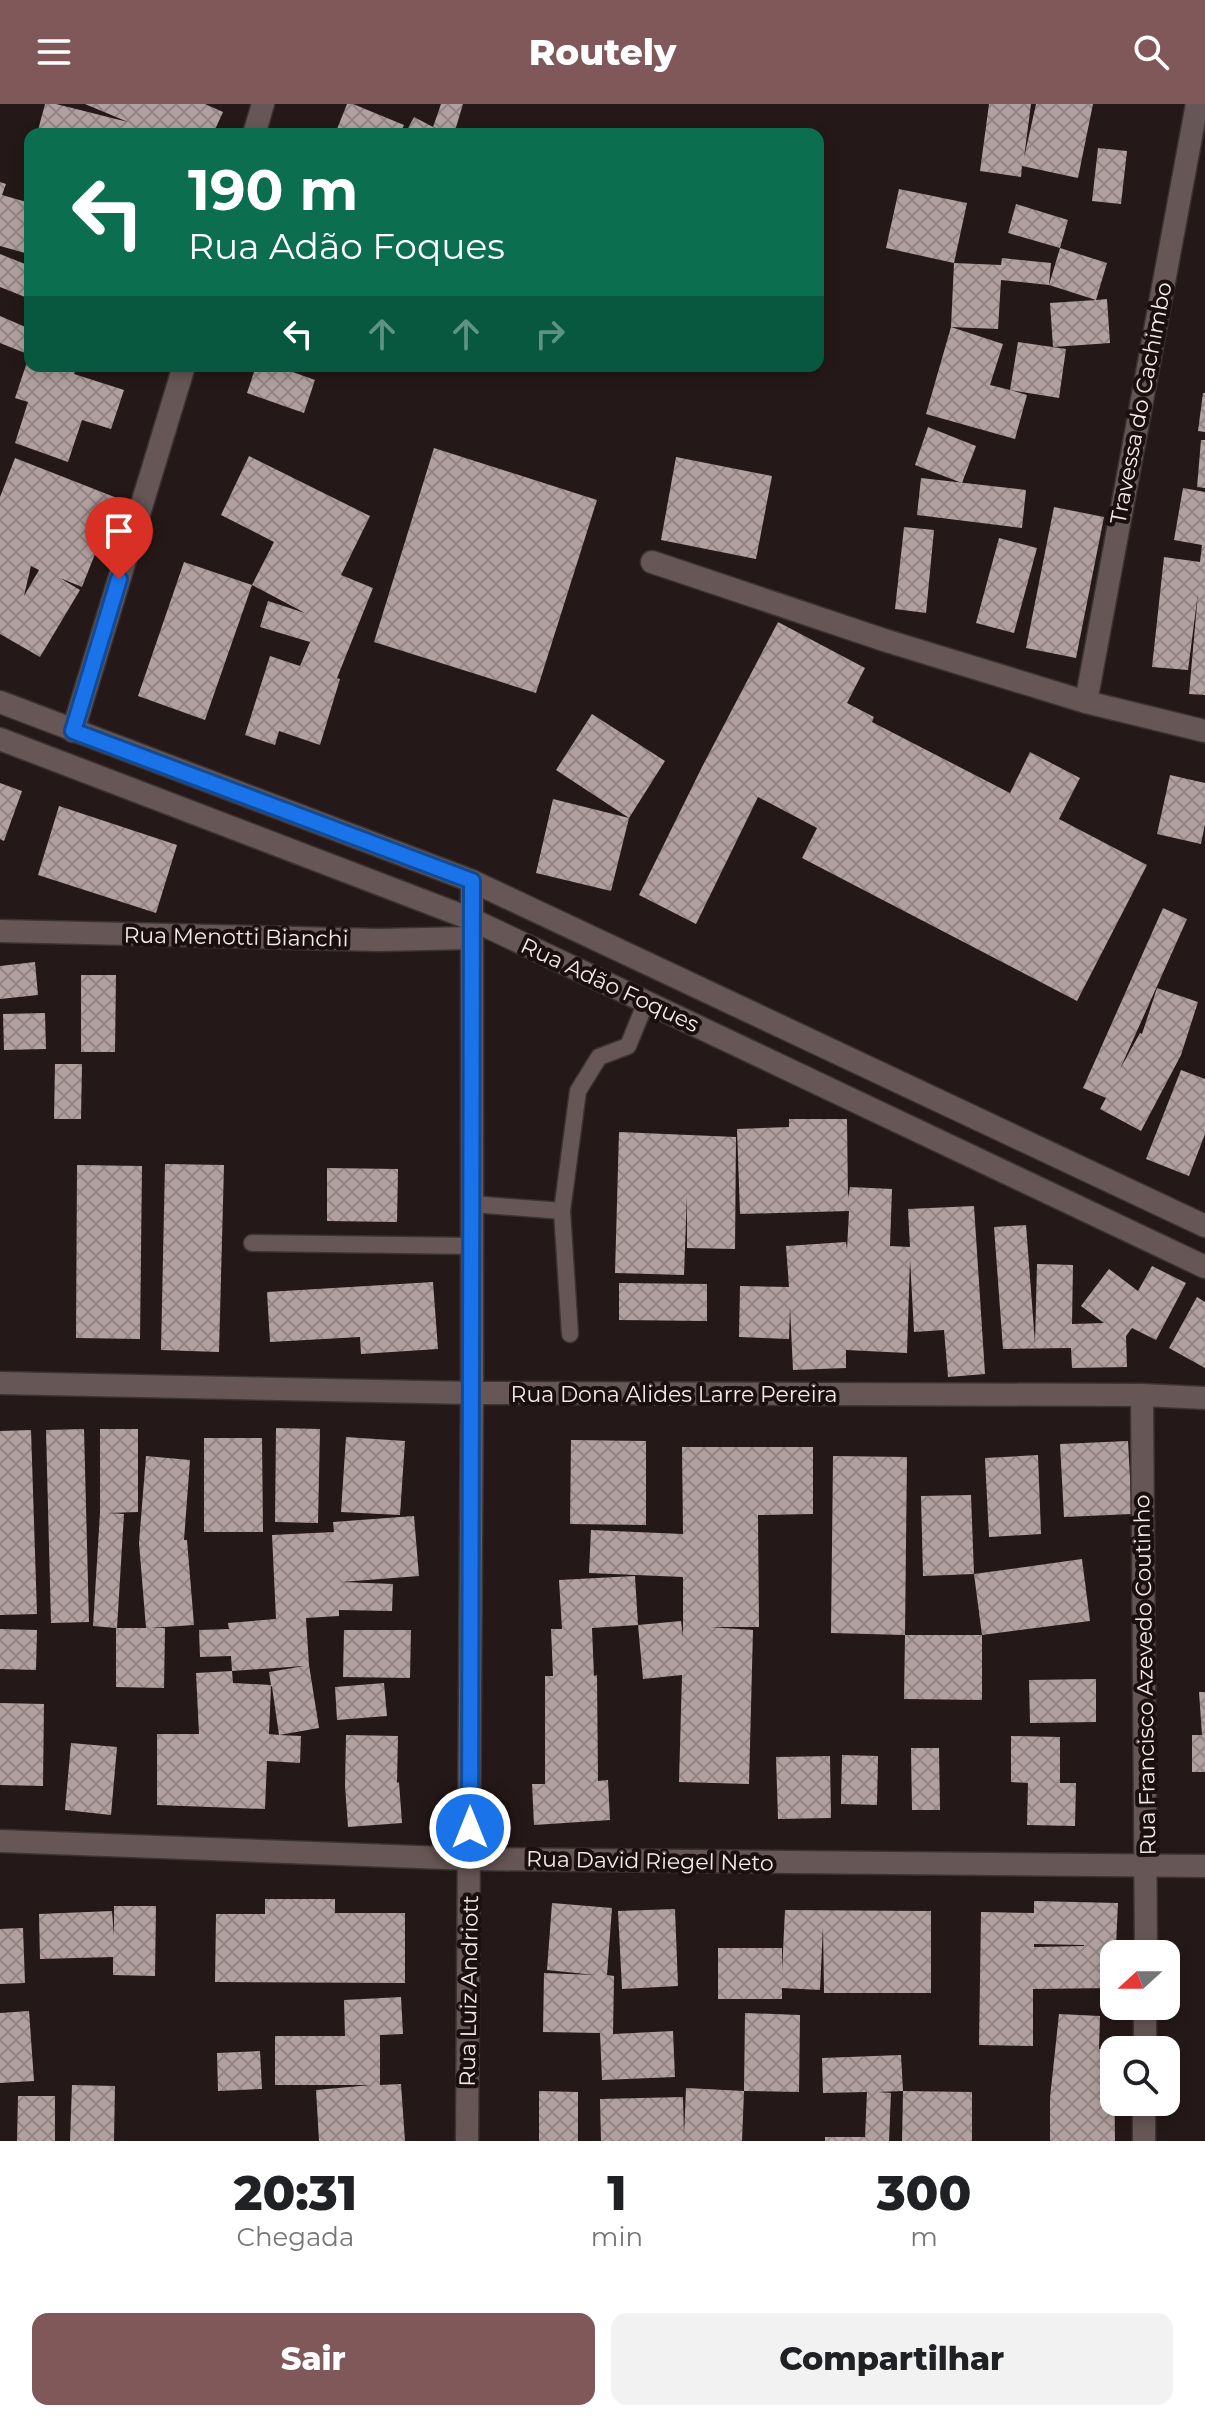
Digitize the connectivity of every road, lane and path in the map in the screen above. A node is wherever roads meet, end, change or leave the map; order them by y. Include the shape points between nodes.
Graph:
1 (263, 104) edge
2 (1197, 104) edge
3 (256, 128) edge
4 (182, 372) edge
5 (652, 562) dead end
6 (0, 702) edge
7 (1086, 702) junction
8 (73, 731) junction
9 (1205, 731) edge
10 (0, 739) edge
11 (472, 881) junction
12 (471, 928) junction
13 (0, 931) edge
14 (646, 1002) junction
15 (472, 1204) junction
16 (562, 1211) junction
17 (1205, 1226) edge
18 (252, 1243) dead end
19 (472, 1246) junction
20 (1205, 1267) edge
21 (570, 1334) dead end
22 (0, 1383) edge
23 (472, 1393) junction
24 (1142, 1395) junction
25 (1205, 1398) edge
26 (0, 1841) edge
27 (470, 1859) junction
28 (1147, 1865) junction
29 (1205, 1866) edge
30 (1146, 1940) edge
31 (1144, 2116) edge
32 (467, 2141) edge
33 (1144, 2141) edge

1 - 3 street
2 - 7 street, Travessa do Cachimbo
4 - 8 street
5 - 7 street
6 - 8 street, Rua Adão Foques
7 - 9 street
8 - 11 street, Rua Adão Foques
10 - 12 street, Rua Adão Foques
11 - 12 street, Rua Luiz Andriott
11 - 17 street, Rua Adão Foques
12 - 13 street, Rua Menotti Bianchi via 379,940
12 - 14 street, Rua Adão Foques
12 - 15 street, Rua Luiz Andriott
14 - 16 lane via 628,1046 599,1057 578,1091
14 - 20 street, Rua Adão Foques
15 - 16 lane
15 - 19 street, Rua Luiz Andriott
16 - 21 lane
18 - 19 lane
19 - 23 street, Rua Luiz Andriott
22 - 23 street, Rua Dona Alides Larre Pereira
23 - 24 street, Rua Dona Alides Larre Pereira
23 - 27 street, Rua Luiz Andriott
24 - 25 street, Rua Dona Alides Larre Pereira
24 - 28 street, Rua Francisco Azevedo Coutinho
26 - 27 street, Rua David Riegel Neto
27 - 28 street, Rua David Riegel Neto
27 - 32 street, Rua Luiz Andriott
28 - 29 street, Rua David Riegel Neto
28 - 30 street, Rua Francisco Azevedo Coutinho
31 - 33 street

